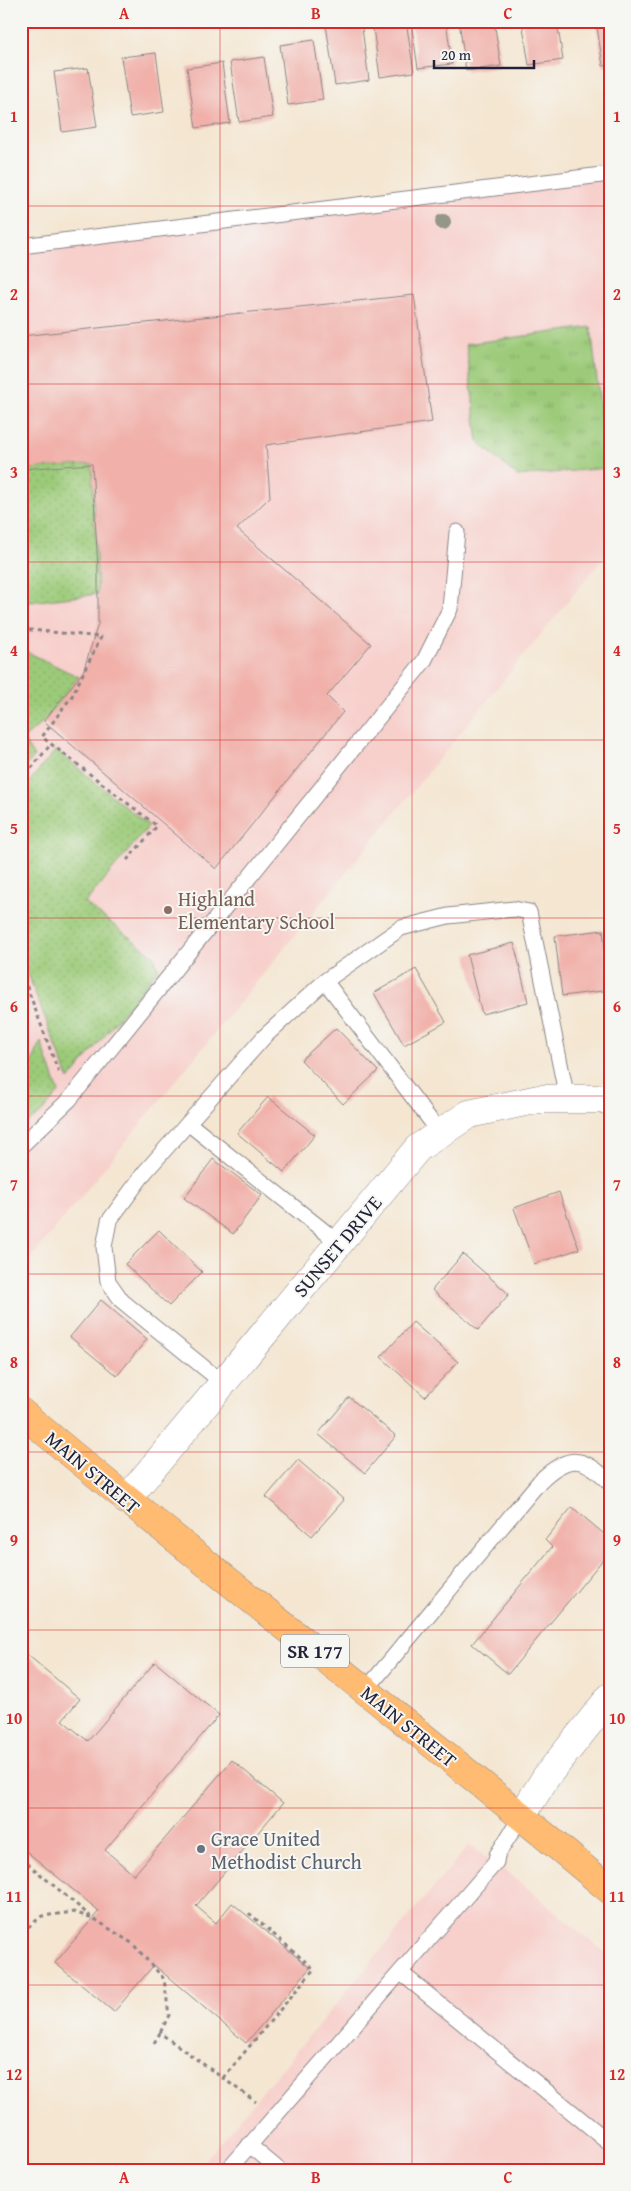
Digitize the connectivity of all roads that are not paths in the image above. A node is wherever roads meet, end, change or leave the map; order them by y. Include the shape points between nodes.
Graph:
1 (610, 174) edge
2 (21, 246) edge
3 (457, 532) dead end
4 (325, 981) junction
5 (567, 1098) junction
6 (610, 1099) edge
7 (188, 1123) junction
8 (440, 1133) junction
9 (21, 1146) edge
10 (339, 1243) junction
11 (223, 1383) junction
12 (21, 1412) edge
13 (610, 1483) edge
14 (126, 1500) junction
15 (365, 1691) junction
16 (610, 1696) edge
17 (521, 1817) junction
18 (610, 1890) edge
19 (400, 1972) junction
20 (610, 2143) edge
21 (249, 2145) junction
22 (228, 2170) edge
23 (279, 2170) edge

1 - 2 lane
3 - 9 lane via 450,610 424,661 66,1104
4 - 5 lane via 401,928 448,916 514,910 529,912
4 - 7 lane via 264,1036
4 - 8 lane
5 - 6 street, SUNSET DRIVE
5 - 8 street, SUNSET DRIVE via 538,1098 469,1114
7 - 10 lane
7 - 11 lane via 145,1172 109,1221 104,1246 108,1281 122,1301
8 - 10 street, SUNSET DRIVE via 418,1148
10 - 11 street, SUNSET DRIVE
11 - 14 street, SUNSET DRIVE
12 - 14 main road, MAIN STREET / SR 177
13 - 15 lane via 596,1468 583,1462 568,1461 552,1469
14 - 15 main road, MAIN STREET / SR 177
15 - 17 main road, MAIN STREET / SR 177
16 - 17 street via 546,1777
17 - 18 main road, MAIN STREET / SR 177
17 - 19 lane via 496,1862
19 - 20 lane
19 - 21 lane
21 - 22 lane
21 - 23 lane

